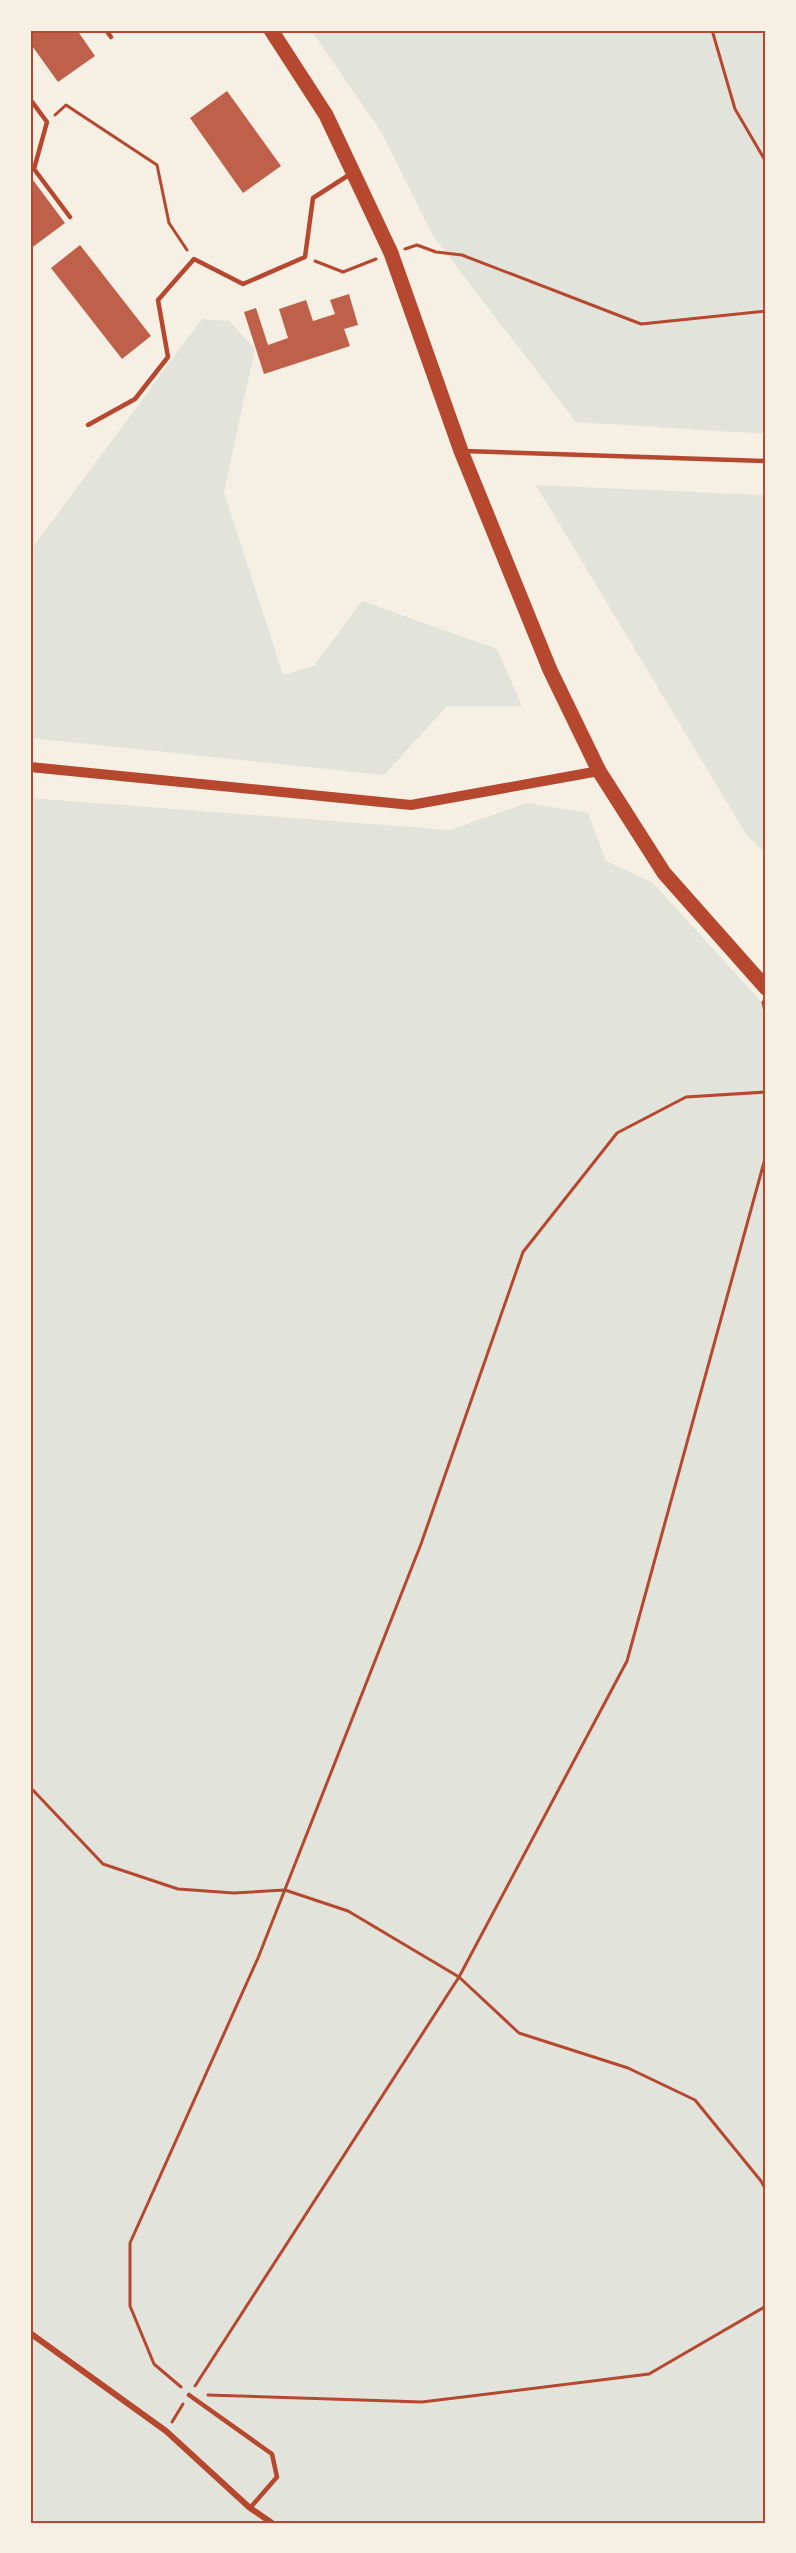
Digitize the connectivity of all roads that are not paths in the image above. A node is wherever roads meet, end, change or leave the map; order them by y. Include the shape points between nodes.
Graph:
1 (106, 30) edge
2 (271, 30) edge
3 (111, 37) dead end
4 (30, 99) edge
5 (354, 172) junction
6 (70, 217) dead end
7 (88, 425) dead end
8 (461, 451) junction
9 (766, 461) edge
10 (30, 767) edge
11 (599, 771) junction
12 (766, 988) edge
13 (30, 2333) edge
14 (189, 2395) road end
15 (250, 2508) junction
16 (272, 2523) edge

1 - 3 lane
2 - 5 main road via 326,115
4 - 6 lane via 47,122 34,169
5 - 7 lane via 313,198 305,257 243,284 194,259 158,300 168,357 135,399
5 - 8 main road via 391,253
8 - 9 lane
8 - 11 main road via 550,670
10 - 11 street via 411,805
11 - 12 main road via 664,873
13 - 15 street via 166,2431
14 - 15 lane via 272,2454 277,2477
15 - 16 street

